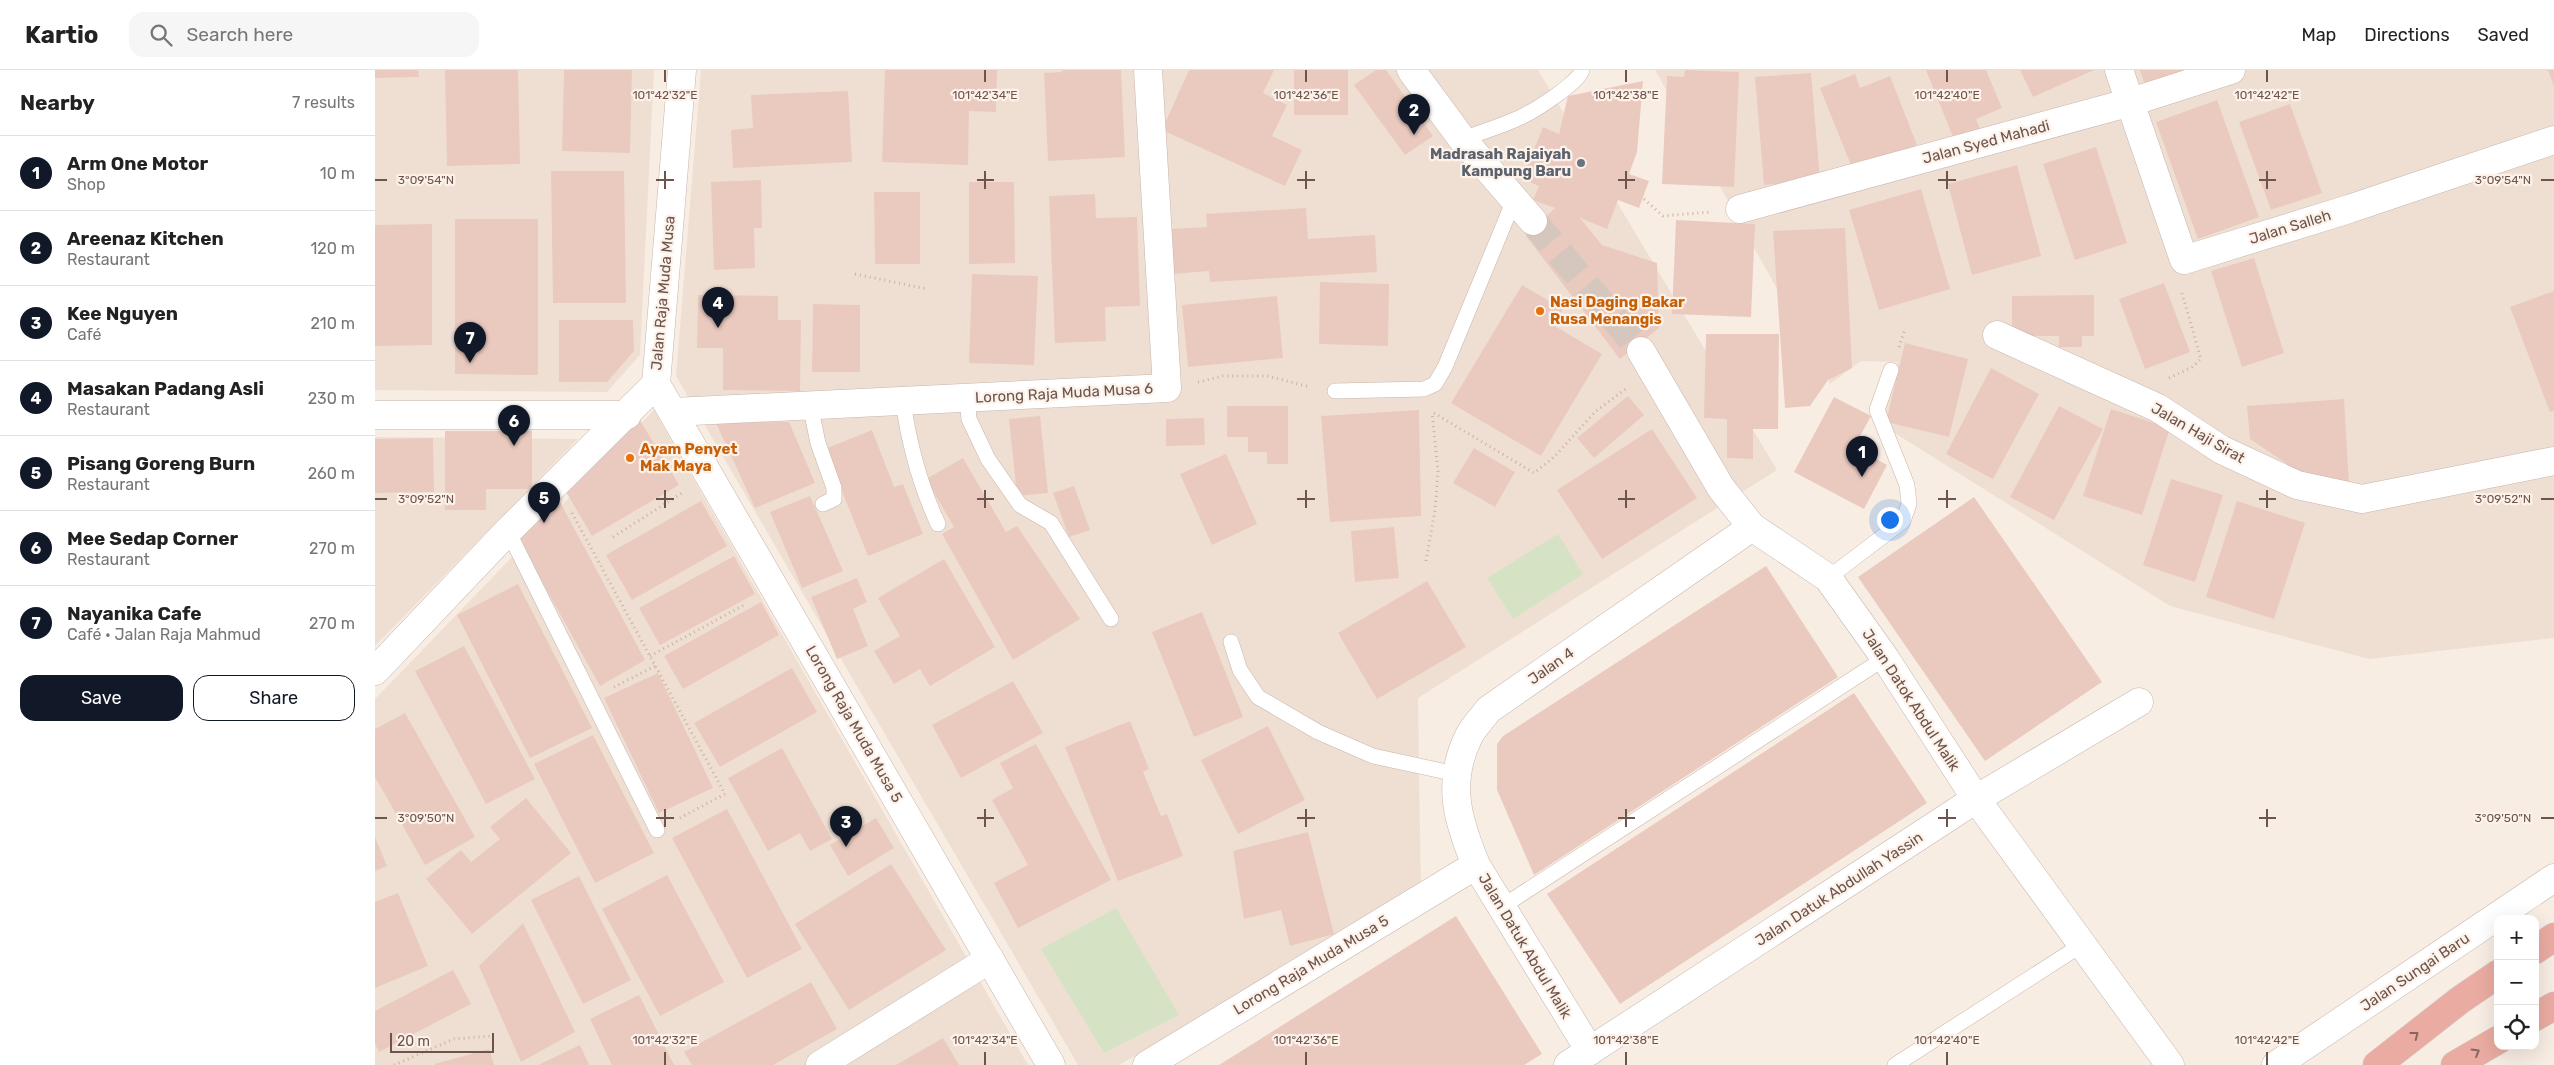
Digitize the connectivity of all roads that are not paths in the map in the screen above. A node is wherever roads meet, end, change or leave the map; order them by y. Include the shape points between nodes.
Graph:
1 (682, 70) edge
2 (1148, 70) edge
3 (1411, 70) edge
4 (1582, 70) edge
5 (2119, 70) edge
6 (2231, 70) edge
7 (2131, 102) junction
8 (1462, 139) junction
9 (2554, 140) edge
10 (1514, 200) junction
11 (1740, 209) road end
12 (1533, 221) tunnel mouth
13 (1997, 335) dead end
14 (1647, 361) tunnel mouth
15 (1891, 370) dead end
16 (656, 384) junction
17 (1335, 391) road end
18 (967, 398) junction
19 (903, 401) junction
20 (810, 405) junction
21 (673, 412) junction
22 (375, 415) edge
23 (627, 415) junction
24 (2554, 461) edge
25 (823, 504) dead end
26 (938, 524) dead end
27 (1752, 527) junction
28 (508, 531) junction
29 (1828, 578) junction
30 (1111, 619) dead end
31 (1231, 642) dead end
32 (1885, 658) junction
33 (375, 671) edge
34 (2139, 702) dead end
35 (1456, 774) junction
36 (1976, 799) junction
37 (657, 830) road end
38 (1476, 865) junction
39 (2554, 878) edge
40 (1500, 908) junction
41 (2554, 937) edge
42 (2083, 944) junction
43 (2539, 947) edge
44 (990, 960) junction
45 (2494, 977) edge
46 (2554, 1006) edge
47 (2539, 1015) edge
48 (2494, 1042) edge
49 (1579, 1058) edge
50 (820, 1065) edge
51 (1051, 1065) edge
52 (1147, 1065) edge
53 (1895, 1065) edge
54 (2170, 1065) edge
55 (2276, 1065) edge
56 (2377, 1065) edge
57 (2455, 1065) edge

1 - 16 street, Jalan Raja Muda Musa
2 - 18 street, Lorong Raja Muda Musa 6 via 1167,388
3 - 8 street
4 - 8 lane via 1569,86 1523,116
5 - 7 street
6 - 7 street, Jalan Syed Mahadi
7 - 9 street, Jalan Salleh via 2184,260
7 - 11 street, Jalan Syed Mahadi
8 - 10 street
10 - 12 street
10 - 17 lane via 1435,384 1424,389
13 - 24 street, Jalan Haji Sirat via 2142,401 2223,450 2297,485 2362,499
14 - 27 street, Jalan Datok Abdul Malik via 1721,488
15 - 29 lane via 1877,410 1907,485 1909,504 1903,521
16 - 21 street, Lorong Raja Muda Musa 5
16 - 23 street, Jalan Raja Muda Musa
18 - 19 street, Lorong Raja Muda Musa 6
18 - 30 lane via 969,419 988,459 1020,506 1051,523
19 - 20 street, Lorong Raja Muda Musa 6
19 - 26 lane via 907,431 923,490
20 - 21 street, Lorong Raja Muda Musa 6
20 - 25 lane via 818,443 835,488 834,499
21 - 44 street, Lorong Raja Muda Musa 5
22 - 23 street
23 - 28 street, Jalan Raja Muda Musa
27 - 29 street, Jalan Datok Abdul Malik
27 - 35 street, Jalan 4 via 1488,710 1468,737
28 - 33 street, Jalan Raja Muda Musa
28 - 37 lane
29 - 32 street, Jalan Datok Abdul Malik
31 - 35 lane via 1240,670 1259,697 1319,732 1373,756
32 - 36 street, Jalan Datok Abdul Malik
32 - 40 lane
34 - 36 street, Jalan Datuk Abdullah Yassin
35 - 38 street, Jalan 4 via 1456,806
36 - 42 street, Jalan Datok Abdul Malik
36 - 49 street, Jalan Datuk Abdullah Yassin
38 - 40 street, Jalan Datuk Abdul Malik
38 - 52 street, Lorong Raja Muda Musa 5
39 - 55 street, Jalan Sungai Baru
40 - 49 street, Jalan Datuk Abdul Malik
41 - 43 highway
42 - 53 lane
42 - 54 street, Jalan Datok Abdul Malik
44 - 50 street
44 - 51 street, Lorong Raja Muda Musa 5
56 -> 45 highway
46 - 47 highway
57 -> 48 highway

